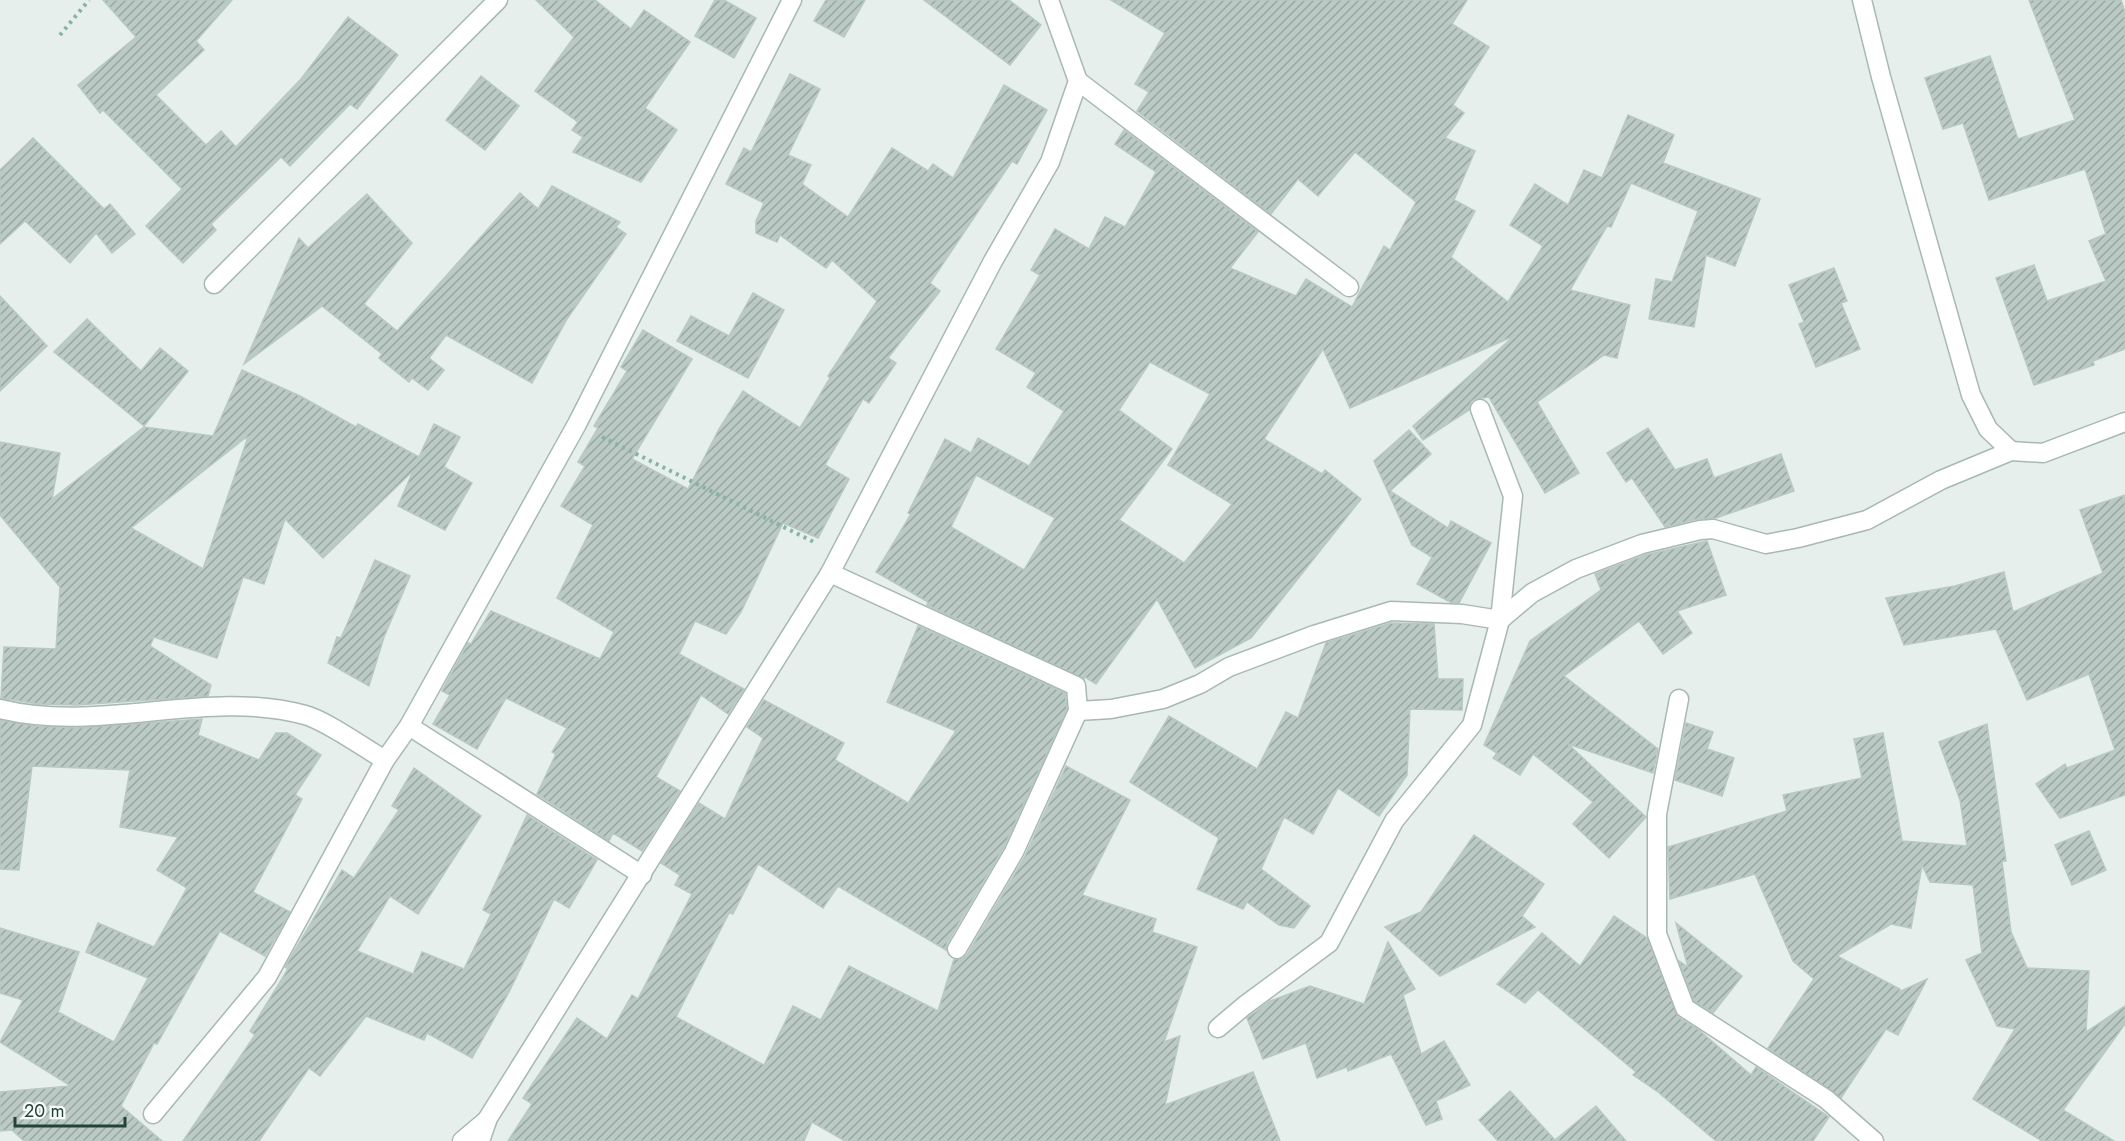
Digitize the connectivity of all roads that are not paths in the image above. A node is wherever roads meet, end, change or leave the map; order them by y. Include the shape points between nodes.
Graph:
1 (498, 0) edge
2 (792, 0) edge
3 (1862, 0) edge
4 (1046, 3) edge
5 (1078, 81) junction
6 (214, 284) dead end
7 (1349, 286) dead end
8 (1480, 409) dead end
9 (2125, 422) edge
10 (2011, 451) junction
11 (830, 573) junction
12 (1500, 620) junction
13 (1678, 699) dead end
14 (0, 709) edge
15 (1078, 711) junction
16 (409, 726) junction
17 (385, 760) junction
18 (642, 874) junction
19 (957, 949) dead end
20 (1218, 1028) dead end
21 (153, 1114) dead end
22 (488, 1118) junction
23 (462, 1141) edge
24 (480, 1141) edge
25 (1875, 1141) edge

1 - 6 street
2 - 16 street via 578,424
3 - 10 street via 1971,395 1988,429
4 - 5 street
5 - 7 street
5 - 11 street via 1050,162 993,261
8 - 12 street via 1513,496
9 - 10 street via 2043,453
10 - 12 street via 1941,480 1867,520 1798,538 1766,544 1706,530 1642,544 1558,579 1532,593
11 - 15 street via 1076,686
11 - 18 street
12 - 15 street via 1391,611 1229,667 1163,699
12 - 20 street via 1472,725 1394,821 1329,943
13 - 25 street via 1657,814 1657,934 1685,1008 1826,1099
14 - 17 street via 52,717 261,706 308,716
15 - 19 street via 1014,852
16 - 17 street
16 - 18 street
17 - 21 street via 267,977
18 - 22 street
22 - 23 street
22 - 24 street

